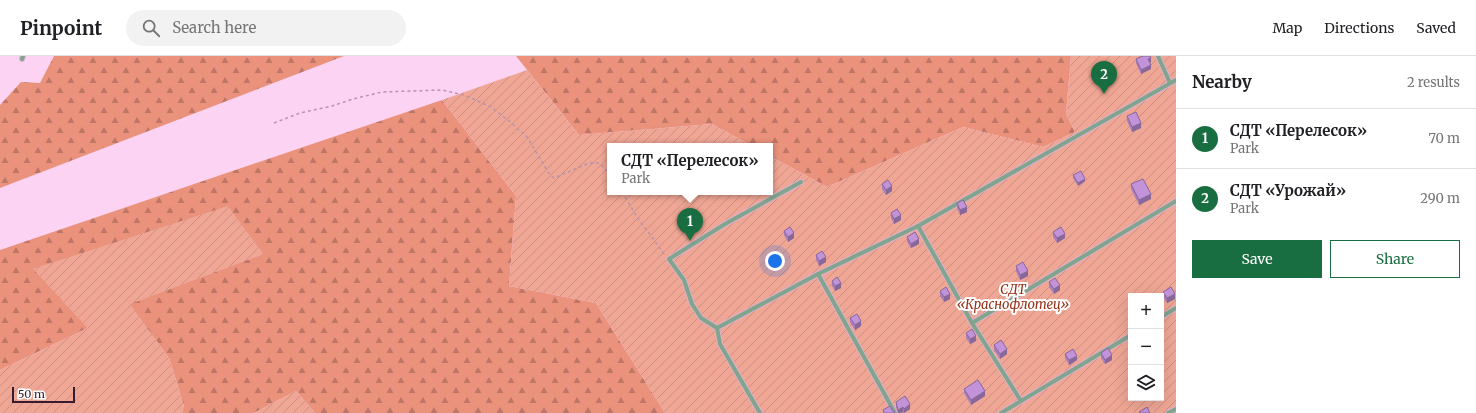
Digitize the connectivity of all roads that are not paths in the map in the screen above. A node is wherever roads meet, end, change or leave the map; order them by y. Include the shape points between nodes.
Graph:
1 (1158, 56) edge
2 (1176, 80) edge
3 (1170, 83) junction
4 (801, 182) dead end
5 (1176, 201) edge
6 (918, 226) junction
7 (818, 274) junction
8 (1176, 308) edge
9 (1164, 315) edge
10 (972, 323) junction
11 (717, 328) junction
12 (1128, 337) edge
13 (1021, 401) junction
14 (1176, 408) edge
15 (760, 413) edge
16 (895, 413) edge
17 (1001, 413) edge
18 (1168, 413) edge

1 - 3 lane
2 - 3 lane
3 - 6 lane
4 - 11 lane via 725,224 669,259 684,280 692,304 701,318
5 - 10 lane
6 - 7 lane
6 - 10 lane
7 - 11 lane
7 - 16 lane
8 - 9 lane
10 - 13 lane
11 - 15 lane via 720,344
12 - 13 lane
13 - 17 lane
14 - 18 lane

